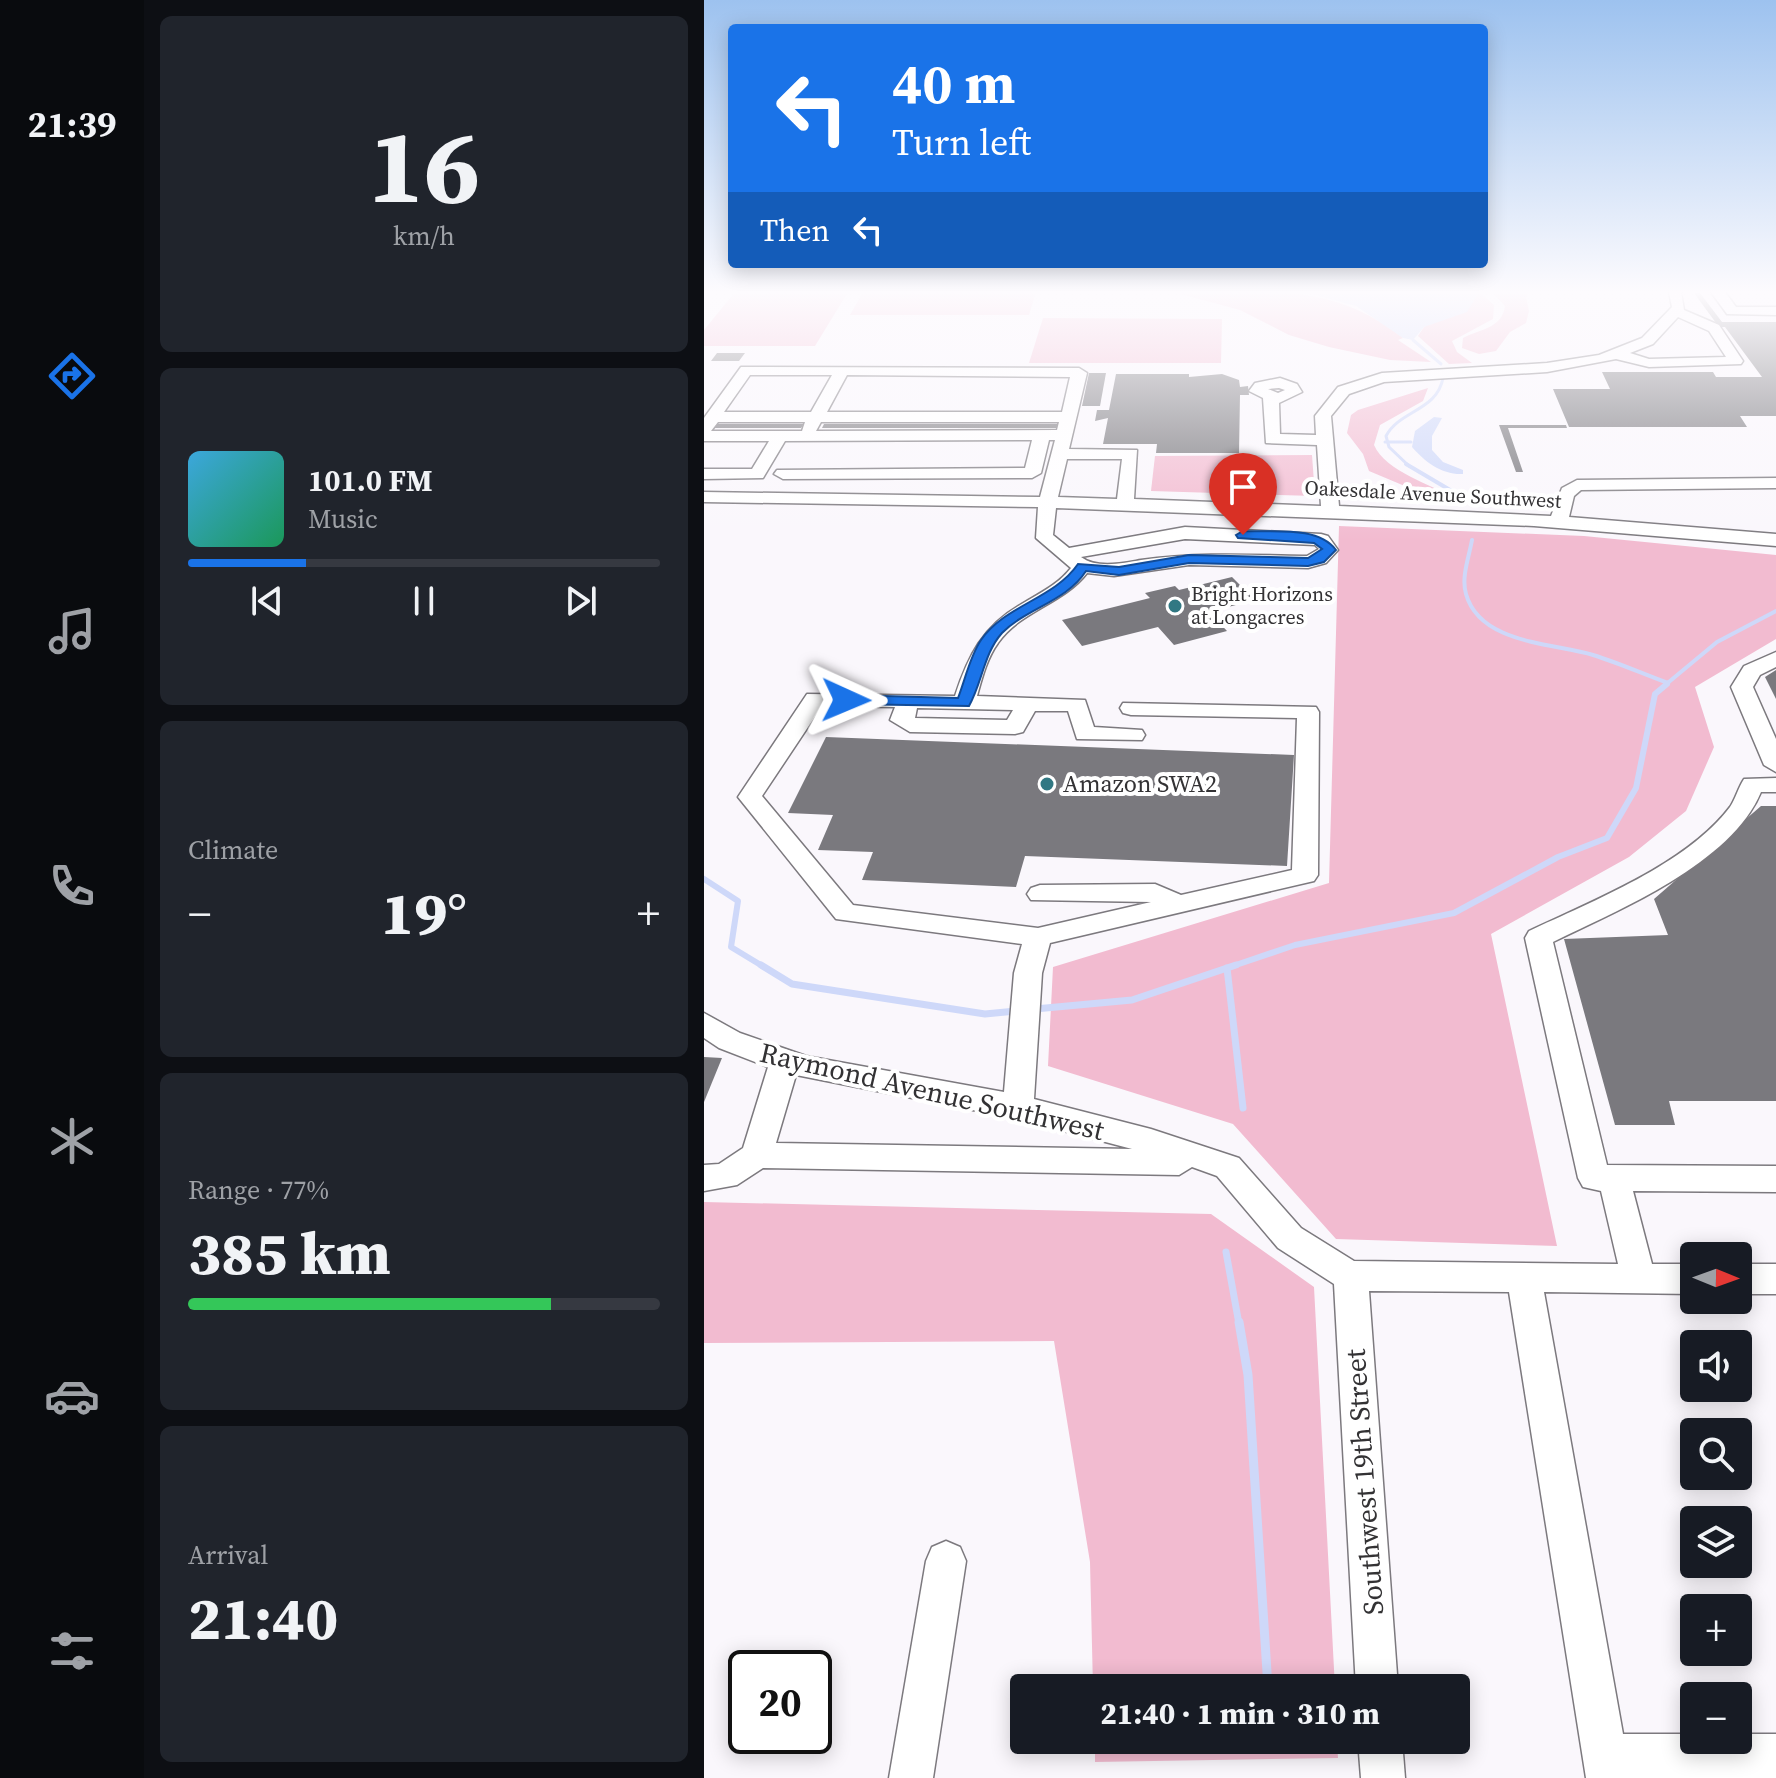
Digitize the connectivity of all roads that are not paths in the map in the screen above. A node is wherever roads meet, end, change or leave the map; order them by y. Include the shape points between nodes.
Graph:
1 (743, 375) edge
2 (840, 375) edge
3 (1079, 375) edge
4 (1401, 375) edge
5 (1271, 398) dead end
6 (816, 417) junction
7 (1069, 417) junction
8 (707, 428) edge
9 (1042, 435) junction
10 (1064, 435) junction
11 (780, 436) junction
12 (805, 436) junction
13 (1324, 440) junction
14 (1060, 454) junction
15 (704, 474) edge
16 (783, 474) junction
17 (1776, 483) edge
18 (704, 497) edge
19 (769, 497) junction
20 (1048, 501) junction
21 (1125, 504) junction
22 (1330, 511) junction
23 (1559, 522) junction
24 (1776, 540) edge
25 (1074, 560) junction
26 (1776, 658) edge
27 (908, 701) junction
28 (964, 703) junction
29 (1027, 704) junction
30 (1131, 708) dead end
31 (1134, 735) dead end
32 (1776, 765) edge
33 (1776, 785) edge
34 (1040, 894) dead end
35 (1179, 904) junction
36 (1038, 937) junction
37 (704, 1024) edge
38 (785, 1061) junction
39 (1018, 1107) junction
40 (757, 1155) junction
41 (1214, 1162) junction
42 (704, 1178) edge
43 (1614, 1178) junction
44 (1776, 1179) edge
45 (1351, 1276) junction
46 (1524, 1277) junction
47 (1638, 1278) junction
48 (1680, 1279) edge
49 (1752, 1279) edge
50 (1776, 1279) edge
51 (946, 1561) dead end
52 (1376, 1674) edge
53 (1381, 1754) edge
54 (1776, 1756) edge
55 (1606, 1767) edge
56 (911, 1778) edge
57 (1383, 1778) edge

1 - 8 street
2 - 6 street
3 - 7 street
4 - 13 street via 1341,393 1323,416
5 - 13 street via 1272,439
6 - 7 street
6 - 8 street
6 - 12 street
7 - 10 street
8 - 11 street
9 - 10 street
9 - 12 street
9 - 16 street via 1032,473
10 - 14 street
11 - 12 street
11 - 15 street via 757,474
12 - 16 street
13 - 22 street
14 - 20 street
14 - 21 street via 1131,454
16 - 19 street
17 - 23 street via 1577,485 1563,499
18 - 19 street, Oakesdale Avenue Southwest
19 - 20 street, Oakesdale Avenue Southwest
20 - 21 street, Oakesdale Avenue Southwest
20 - 25 street via 1045,538
21 - 22 street, Oakesdale Avenue Southwest
22 - 23 street, Oakesdale Avenue Southwest
23 - 24 street, Oakesdale Avenue Southwest
25 - 25 street via 1119,571 1189,559 1308,562 1329,550 1321,540 1300,537 1185,533
25 - 28 street via 1073,581 987,642
26 - 32 street via 1752,671 1742,687
27 - 28 street
27 - 29 street via 901,720 924,725 1015,727
27 - 36 street via 815,699 750,797 845,913
28 - 29 street
29 - 31 street via 1077,705 1085,734
30 - 35 street via 1308,712 1305,875
33 - 43 street via 1752,784 1742,807 1699,851 1633,892 1539,938 1594,1178
34 - 35 street via 1155,893
35 - 36 street
36 - 39 street via 1028,973
37 - 38 street, Raymond Avenue Southwest via 717,1036
38 - 39 street, Raymond Avenue Southwest
38 - 40 street
39 - 41 street, Raymond Avenue Southwest
40 - 41 street
40 - 42 street via 726,1176
41 - 45 street, Raymond Avenue Southwest via 1247,1183 1282,1230 1307,1252
43 - 44 street
43 - 47 street
45 - 46 street, Raymond Avenue Southwest
45 - 52 street, Southwest 19th Street
46 - 47 street, Raymond Avenue Southwest
46 - 55 street
47 - 48 street, Raymond Avenue Southwest
49 - 50 street
51 - 56 street
53 - 57 street
54 - 55 street

